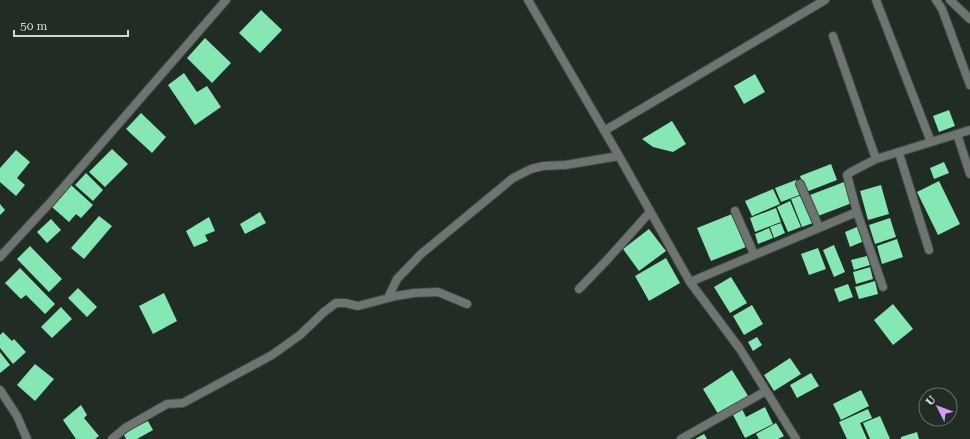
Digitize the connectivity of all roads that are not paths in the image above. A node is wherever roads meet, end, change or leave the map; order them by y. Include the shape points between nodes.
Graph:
1 (226, 0) edge
2 (528, 0) edge
3 (825, 0) edge
4 (876, 0) edge
5 (936, 0) edge
6 (950, 0) edge
7 (970, 18) edge
8 (834, 36) dead end
9 (970, 85) edge
10 (970, 130) edge
11 (604, 131) junction
12 (957, 134) junction
13 (931, 142) junction
14 (899, 153) junction
15 (619, 156) junction
16 (876, 159) junction
17 (970, 174) edge
18 (800, 184) dead end
19 (736, 211) dead end
20 (650, 212) junction
21 (857, 212) junction
22 (819, 228) junction
23 (929, 250) dead end
24 (754, 254) junction
25 (0, 257) edge
26 (690, 282) junction
27 (883, 287) dead end
28 (579, 289) dead end
29 (388, 298) junction
30 (467, 304) dead end
31 (0, 390) edge
32 (766, 391) junction
33 (27, 439) edge
34 (112, 439) edge
35 (681, 439) edge
36 (796, 439) edge

1 - 25 street
2 - 11 street
3 - 11 street
4 - 13 street
5 - 9 street via 942,9
6 - 7 street
8 - 16 street
10 - 12 street
11 - 15 street
12 - 13 street
12 - 17 street
13 - 14 street
14 - 16 street
14 - 23 street
15 - 20 street
15 - 29 street via 543,166 513,178 421,254 398,279
16 - 21 street via 847,175
18 - 22 street
19 - 24 street
20 - 26 street
20 - 28 street
21 - 22 street
21 - 27 street
22 - 24 street
24 - 26 street
26 - 32 street via 740,349
29 - 30 street via 438,292
29 - 34 street via 358,306 336,303 300,335 272,354 183,402 167,404 125,428
31 - 33 street via 17,416
32 - 35 street
32 - 36 street

